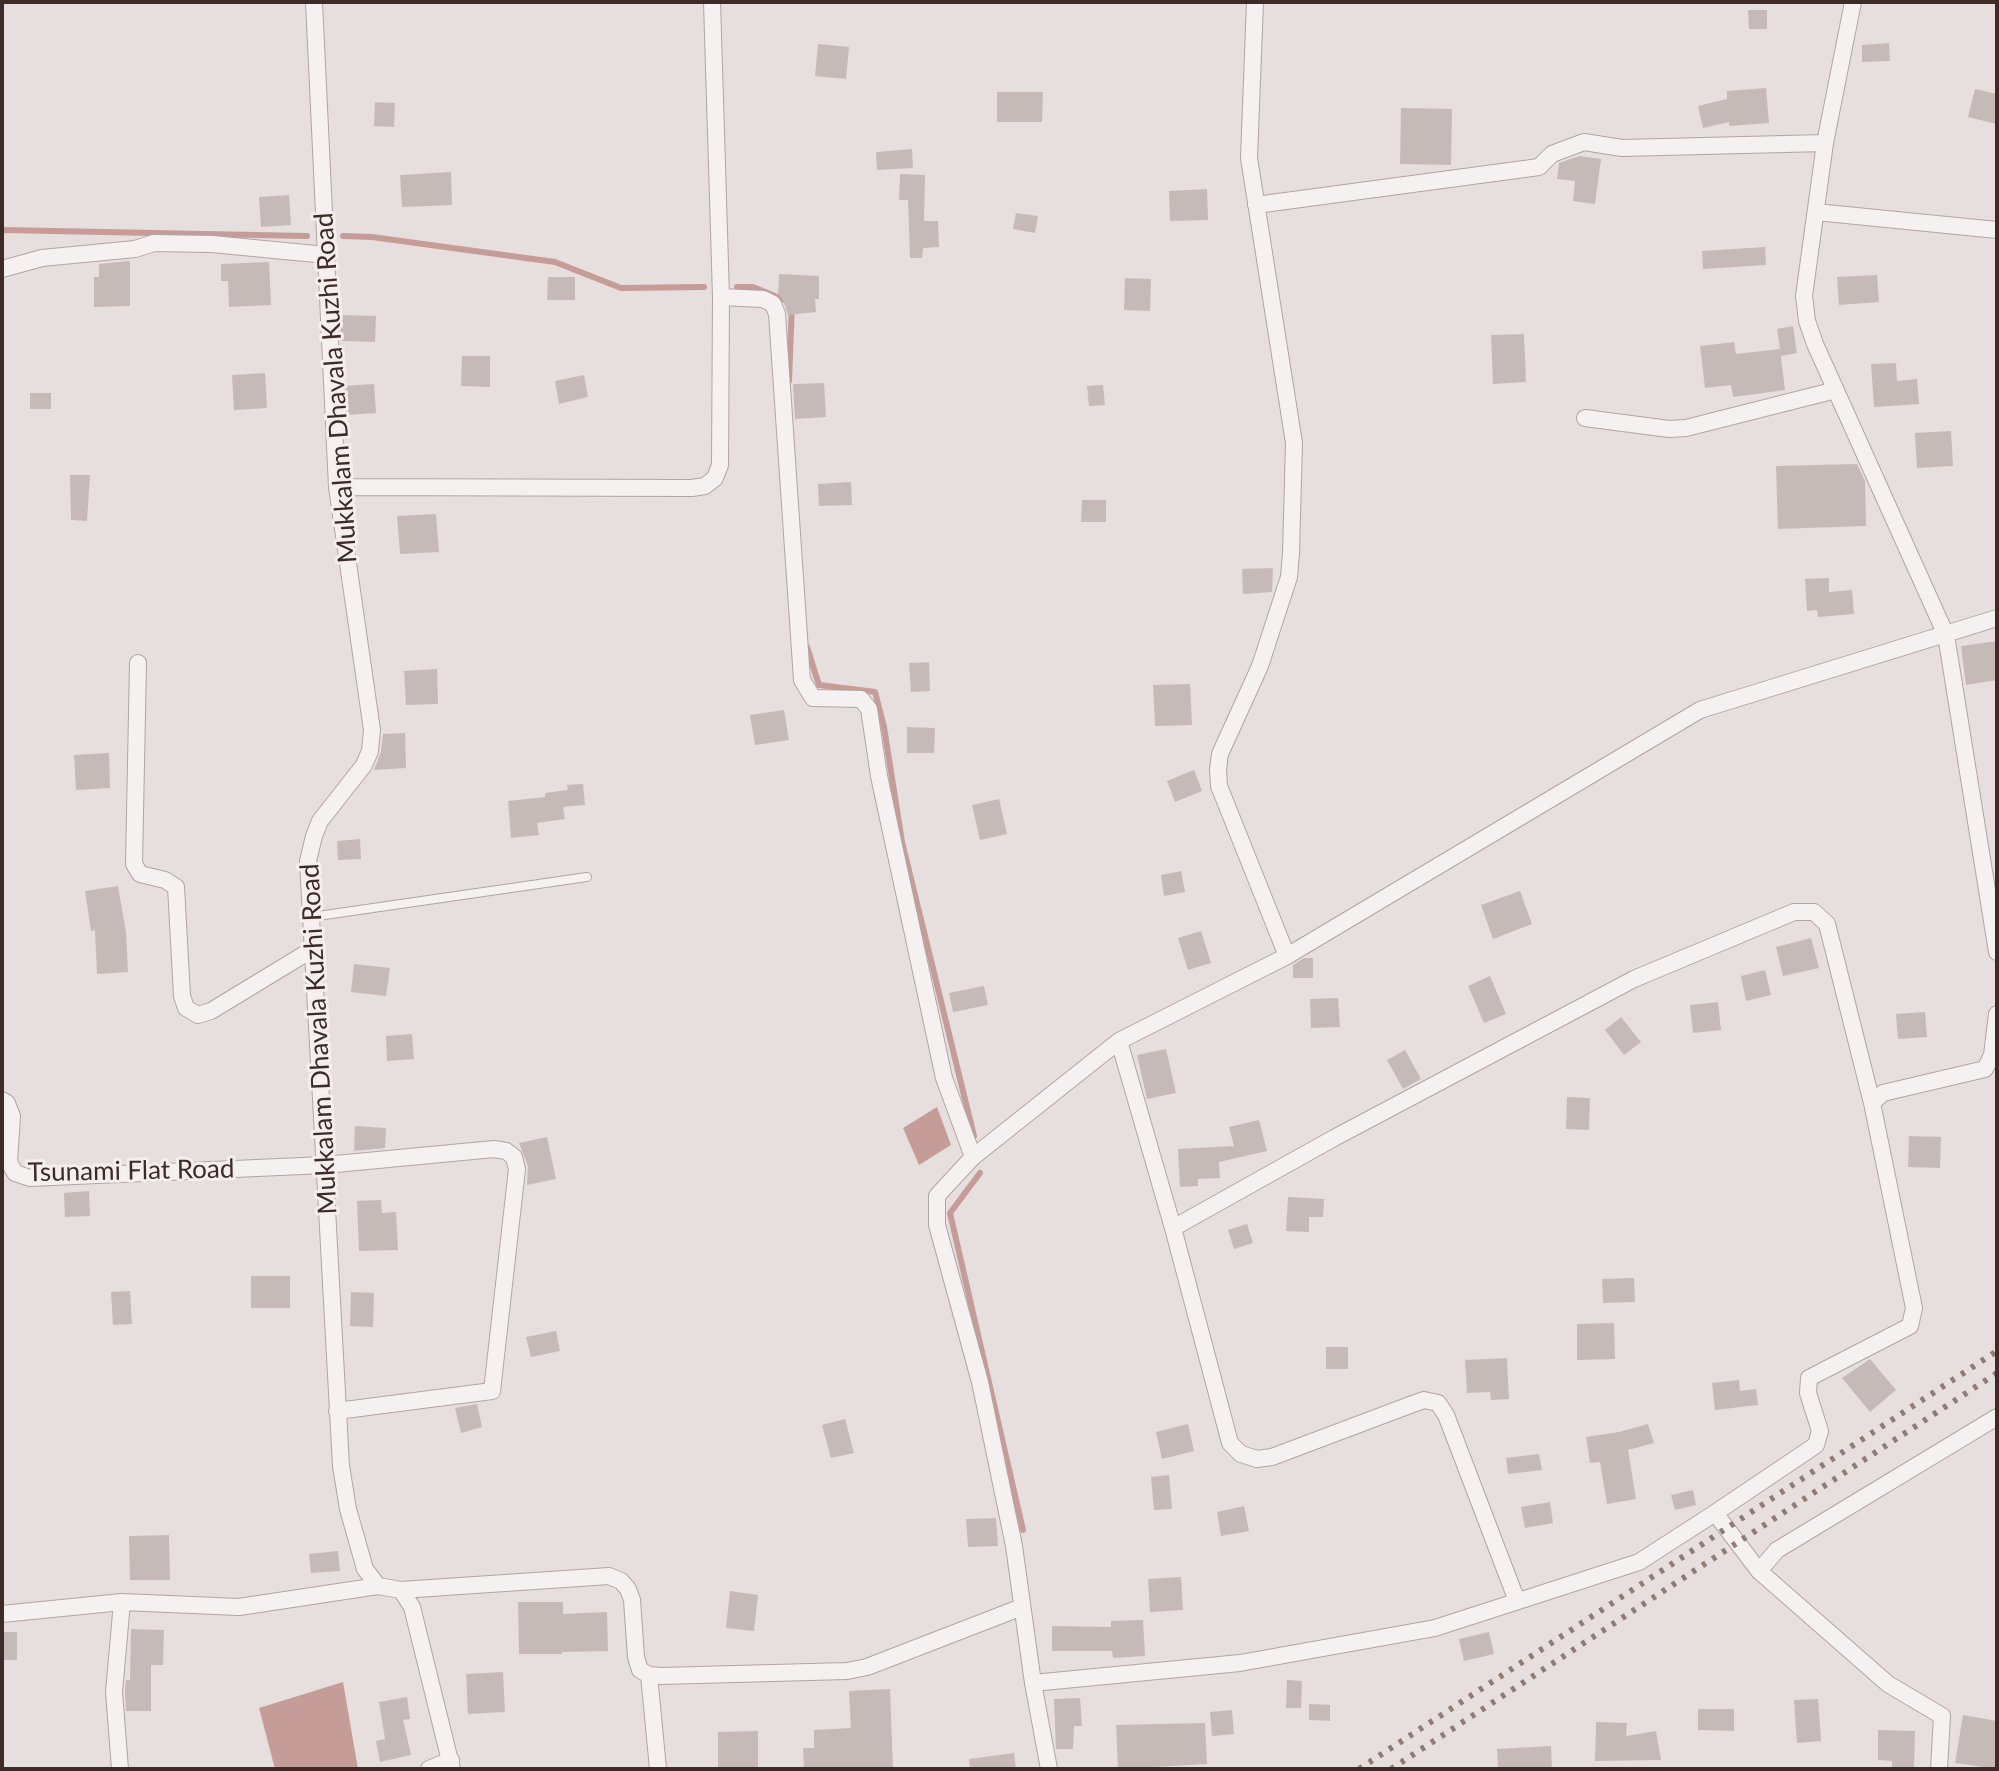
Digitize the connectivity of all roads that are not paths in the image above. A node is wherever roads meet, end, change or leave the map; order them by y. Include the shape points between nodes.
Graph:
1 (314, 2) edge
2 (712, 2) edge
3 (1255, 2) edge
4 (1853, 2) edge
5 (1825, 143) junction
6 (1256, 205) junction
7 (1816, 212) junction
8 (1997, 230) edge
9 (326, 255) junction
10 (2, 269) edge
11 (721, 297) junction
12 (1836, 390) junction
13 (1585, 418) dead end
14 (337, 487) junction
15 (1997, 618) edge
16 (1946, 635) junction
17 (138, 663) dead end
18 (587, 877) dead end
19 (311, 917) junction
20 (313, 949) junction
21 (1997, 952) edge
22 (1287, 956) junction
23 (1997, 1014) edge
24 (1119, 1041) junction
25 (2, 1100) edge
26 (1872, 1103) junction
27 (973, 1157) junction
28 (325, 1165) junction
29 (1173, 1228) junction
30 (337, 1411) junction
31 (1997, 1417) edge
32 (1715, 1513) junction
33 (1759, 1571) junction
34 (378, 1586) junction
35 (401, 1590) junction
36 (1517, 1601) junction
37 (122, 1602) junction
38 (1022, 1607) junction
39 (2, 1614) edge
40 (649, 1675) junction
41 (1033, 1683) junction
42 (451, 1764) edge
43 (120, 1769) edge
44 (429, 1769) edge
45 (658, 1769) edge
46 (1049, 1769) edge
47 (1939, 1769) edge

1 - 9 street, Mukkalam Dhavala Kuzhi Road
2 - 11 street
3 - 6 street via 1249,137
4 - 5 street
5 - 6 street via 1622,148 1584,142 1552,154 1539,167
5 - 7 street
6 - 22 street via 1294,443 1289,577 1218,769 1219,786
7 - 8 street
7 - 12 street via 1804,296 1807,321
9 - 10 street via 154,243 42,258
9 - 14 street, Mukkalam Dhavala Kuzhi Road
11 - 14 street via 720,465 705,486
11 - 27 street via 763,299 777,314 802,680 813,698 861,699 869,709 944,1078
12 - 13 street via 1686,428
12 - 16 street
14 - 19 street, Mukkalam Dhavala Kuzhi Road via 372,730 364,765 314,836 308,861
15 - 16 street
16 - 21 street
16 - 22 street via 1700,710
17 - 20 street via 134,864 140,874 176,887 186,1008 198,1015 211,1011
18 - 19 lane
19 - 20 street, Mukkalam Dhavala Kuzhi Road
20 - 28 street, Mukkalam Dhavala Kuzhi Road
22 - 24 street
23 - 26 street via 1985,1069 1883,1093
24 - 27 street
24 - 29 street
25 - 28 street, Tsunami Flat Road via 12,1116 9,1162 15,1173 30,1178
26 - 29 street via 1827,924 1814,912 1794,912 1634,979
26 - 32 street via 1914,1308 1910,1326 1809,1378 1808,1393 1820,1431 1816,1445
27 - 38 street via 937,1196 935,1207 980,1382
28 - 30 street, Mukkalam Dhavala Kuzhi Road
28 - 30 street via 494,1149 514,1157 517,1169 492,1391
29 - 36 street via 1230,1443 1241,1454 1272,1457 1424,1400 1438,1403
30 - 34 street, Mukkalam Dhavala Kuzhi Road via 348,1509 365,1569
31 - 33 street via 1777,1550
32 - 33 street
32 - 36 street via 1639,1562
33 - 47 street via 1888,1684 1942,1716
34 - 35 street
34 - 37 street via 239,1607
35 - 40 street via 609,1576 628,1589 636,1657 640,1670
35 - 42 street via 412,1607
36 - 41 street via 1435,1628 1240,1663
37 - 39 street
37 - 43 street via 114,1692
38 - 40 street via 847,1671
38 - 41 street
40 - 45 street
41 - 46 street
42 - 44 street

